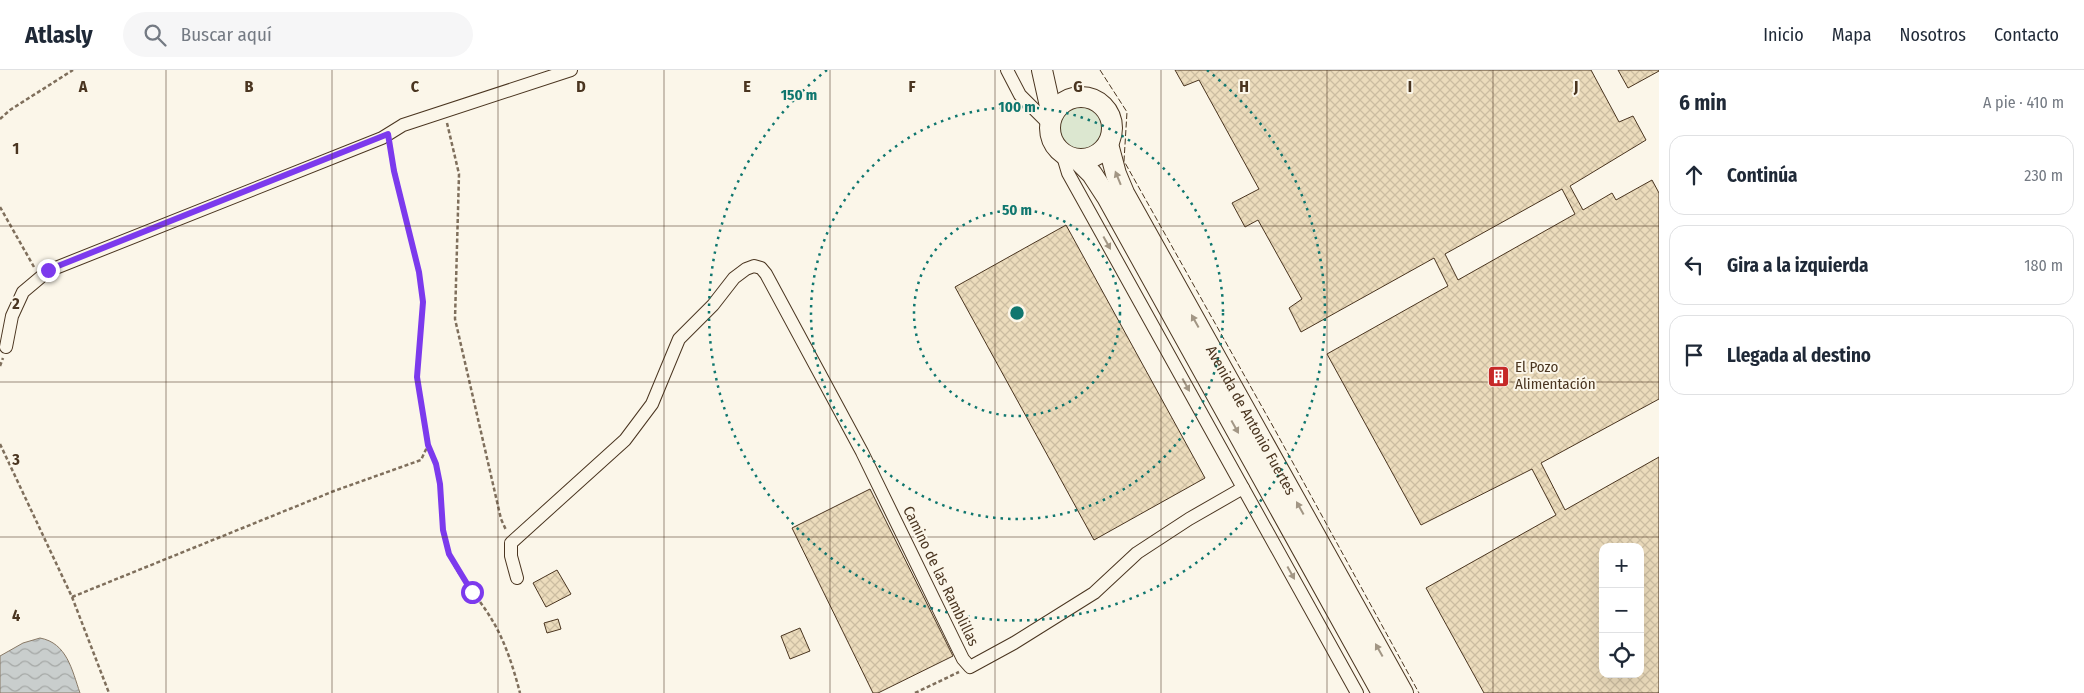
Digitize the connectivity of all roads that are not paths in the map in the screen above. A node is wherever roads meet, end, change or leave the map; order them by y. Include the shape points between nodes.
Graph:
1 (571, 70) edge
2 (1007, 70) edge
3 (1044, 70) edge
4 (1076, 96) junction
5 (1050, 119) junction
6 (1108, 144) junction
7 (1070, 156) junction
8 (6, 347) dead end
9 (1243, 488) junction
10 (517, 578) dead end
11 (1357, 693) edge
12 (1382, 693) edge
13 (1403, 693) edge

1 - 8 street via 403,125 388,134 48,270 23,292 12,316
2 - 5 street via 1020,95
3 - 4 main road
3 - 5 main road
4 - 5 main road via 1058,106
4 - 6 main road via 1096,100 1109,114 1112,129
5 - 7 main road via 1054,145
6 - 7 main road via 1095,156
13 -> 6 main road, Avenida de Antonio Fuertes via 1128,200 1116,174
7 -> 9 street via 1068,173
7 -> 12 main road, Avenida de Antonio Fuertes via 1092,174 1107,197
9 - 10 street, Camino de las Ramblillas via 1137,553 1094,593 970,667 963,659 862,452 780,299 766,274 754,266 734,278 679,339 652,404 625,440 511,543
9 -> 11 street

